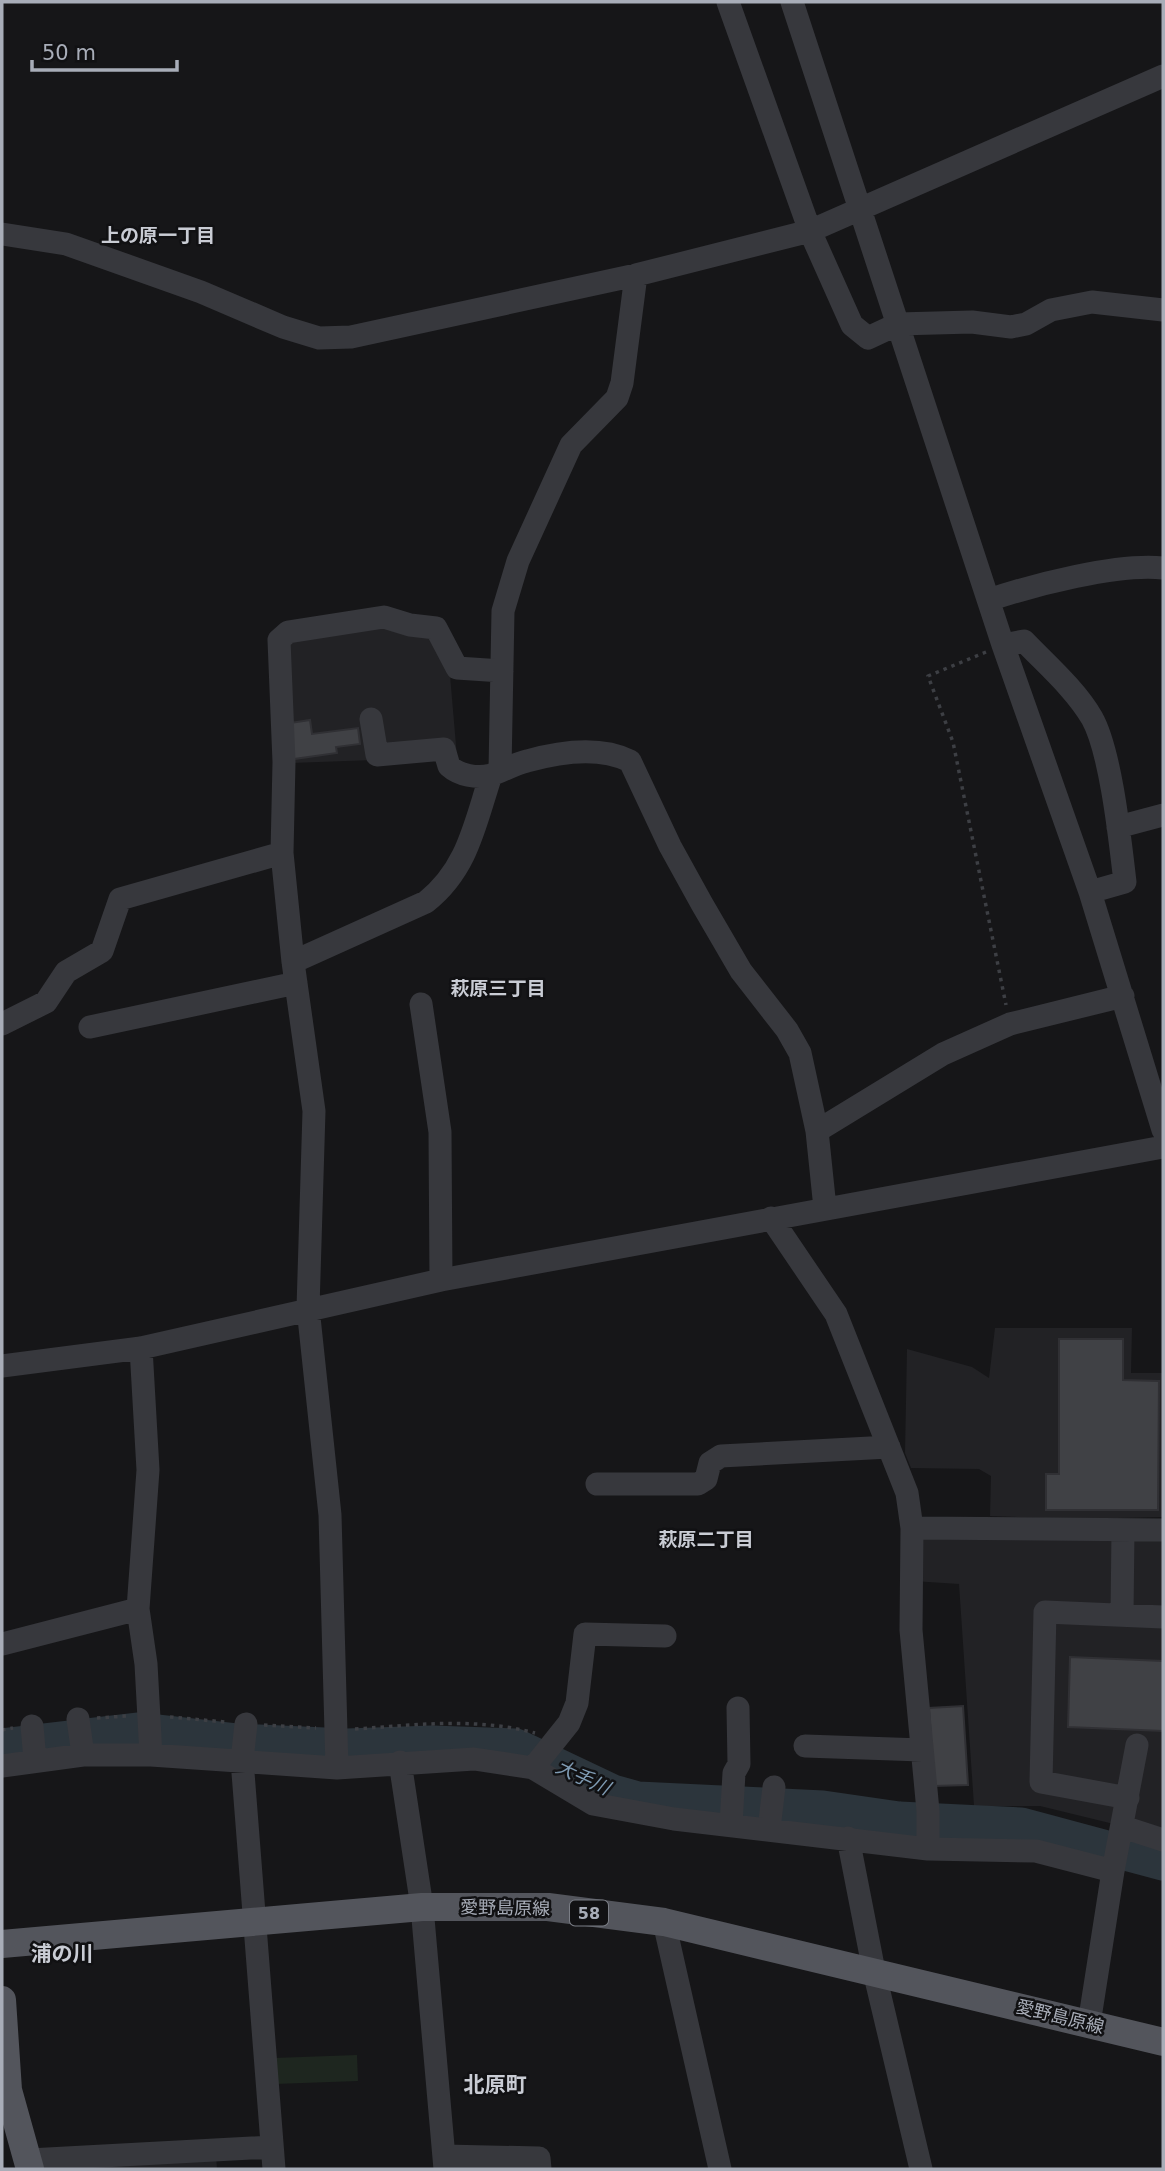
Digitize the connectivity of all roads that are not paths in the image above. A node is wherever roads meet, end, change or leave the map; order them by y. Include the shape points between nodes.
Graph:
1 (728, 2) edge
2 (792, 2) edge
3 (1163, 76) edge
4 (860, 209) junction
5 (810, 231) junction
6 (2, 234) edge
7 (636, 275) junction
8 (1163, 310) edge
9 (898, 324) junction
10 (1163, 568) edge
11 (989, 600) junction
12 (1003, 645) junction
13 (502, 671) junction
14 (371, 719) dead end
15 (495, 772) junction
16 (1163, 815) edge
17 (1118, 827) junction
18 (282, 853) junction
19 (1090, 892) junction
20 (294, 972) junction
21 (1123, 996) junction
22 (421, 1004) dead end
23 (2, 1024) edge
24 (90, 1027) dead end
25 (1163, 1130) edge
26 (817, 1131) junction
27 (1163, 1147) edge
28 (825, 1208) junction
29 (771, 1218) junction
30 (441, 1280) junction
31 (307, 1308) junction
32 (141, 1348) junction
33 (2, 1366) edge
34 (889, 1447) junction
35 (597, 1484) dead end
36 (912, 1528) junction
37 (1123, 1530) junction
38 (1163, 1530) edge
39 (138, 1609) junction
40 (1122, 1615) junction
41 (1163, 1617) edge
42 (665, 1636) dead end
43 (2, 1644) edge
44 (738, 1708) dead end
45 (78, 1721) dead end
46 (246, 1726) dead end
47 (32, 1728) dead end
48 (1137, 1745) dead end
49 (805, 1746) dead end
50 (151, 1751) junction
51 (922, 1751) junction
52 (83, 1753) junction
53 (243, 1756) junction
54 (35, 1758) junction
55 (400, 1762) junction
56 (337, 1765) junction
57 (2, 1766) edge
58 (534, 1766) junction
59 (773, 1790) dead end
60 (1128, 1798) junction
61 (731, 1820) junction
62 (770, 1824) junction
63 (1122, 1833) junction
64 (848, 1838) junction
65 (1163, 1840) edge
66 (928, 1846) junction
67 (1113, 1867) junction
68 (422, 1907) junction
69 (256, 1922) junction
70 (664, 1922) junction
71 (2, 1944) edge
72 (874, 1971) junction
73 (2, 2000) edge
74 (1089, 2024) junction
75 (1163, 2042) edge
76 (273, 2158) edge
77 (445, 2163) edge
78 (29, 2165) edge
79 (540, 2169) edge
80 (720, 2169) edge
81 (921, 2169) edge

1 - 5 street
2 - 4 street
3 - 4 street
4 - 5 street
4 - 9 street
5 - 7 street
5 - 9 street via 852,325 868,338
6 - 7 street via 66,244 319,338 415,325
7 - 13 street via 617,397 571,445 519,561 503,611
8 - 9 street via 1092,302 1051,310 1011,327 972,322
9 - 11 street
10 - 11 street via 1135,568 1039,584
11 - 12 street
12 - 17 street via 1024,641 1091,716 1102,746
12 - 19 street
13 - 15 street
13 - 18 street via 457,668 436,628 390,617 280,636
14 - 15 street via 377,755 444,749 455,771 464,775
15 - 20 street via 463,860 442,890
15 - 26 street via 529,760 585,752 630,761 670,846 741,971 800,1053
16 - 17 street
17 - 19 street via 1125,882
18 - 20 street
18 - 23 street via 120,899 103,951 66,972 46,1002
19 - 21 street
20 - 24 street
20 - 31 street via 314,1111
21 - 25 street
21 - 26 street via 1010,1024 943,1054
22 - 30 street via 440,1132
26 - 28 street
27 - 28 street
28 - 29 street
29 - 30 street
29 - 34 street via 836,1314
30 - 31 street
31 - 32 street
31 - 56 street via 330,1515
32 - 33 street
32 - 39 street via 148,1470
34 - 35 street via 721,1456 710,1463 706,1479 698,1484
34 - 36 street via 907,1493
36 - 37 street
36 - 51 street via 911,1630
37 - 38 street
37 - 40 street
39 - 43 street
39 - 50 street
40 - 41 street
40 - 60 street via 1045,1612 1041,1782
42 - 58 street via 585,1634 577,1703 569,1723
44 - 61 street via 739,1764 734,1773
45 - 52 street
46 - 53 street
47 - 54 street
48 - 60 street
49 - 51 street
50 - 52 street
50 - 53 street
51 - 66 street
52 - 54 street
53 - 56 street
53 - 69 street
54 - 57 street
55 - 56 street
55 - 58 street via 474,1759
55 - 68 street
58 - 61 street via 593,1804 674,1819
59 - 62 street
60 - 63 street
61 - 62 street
62 - 64 street
63 - 65 street
63 - 67 street
64 - 66 street
64 - 72 street
66 - 67 street via 1036,1851
67 - 74 street
68 - 69 main road, 愛野島原線 / 58
68 - 70 main road, 愛野島原線 / 58 via 548,1908
68 - 77 street
69 - 71 main road, 愛野島原線 / 58
69 - 76 street
70 - 72 main road, 愛野島原線 / 58
70 - 80 street
72 - 74 main road, 愛野島原線 / 58
72 - 81 street
73 - 78 main road via 9,2090
74 - 75 main road, 愛野島原線 / 58
76 - 78 street
77 - 79 street via 538,2158

